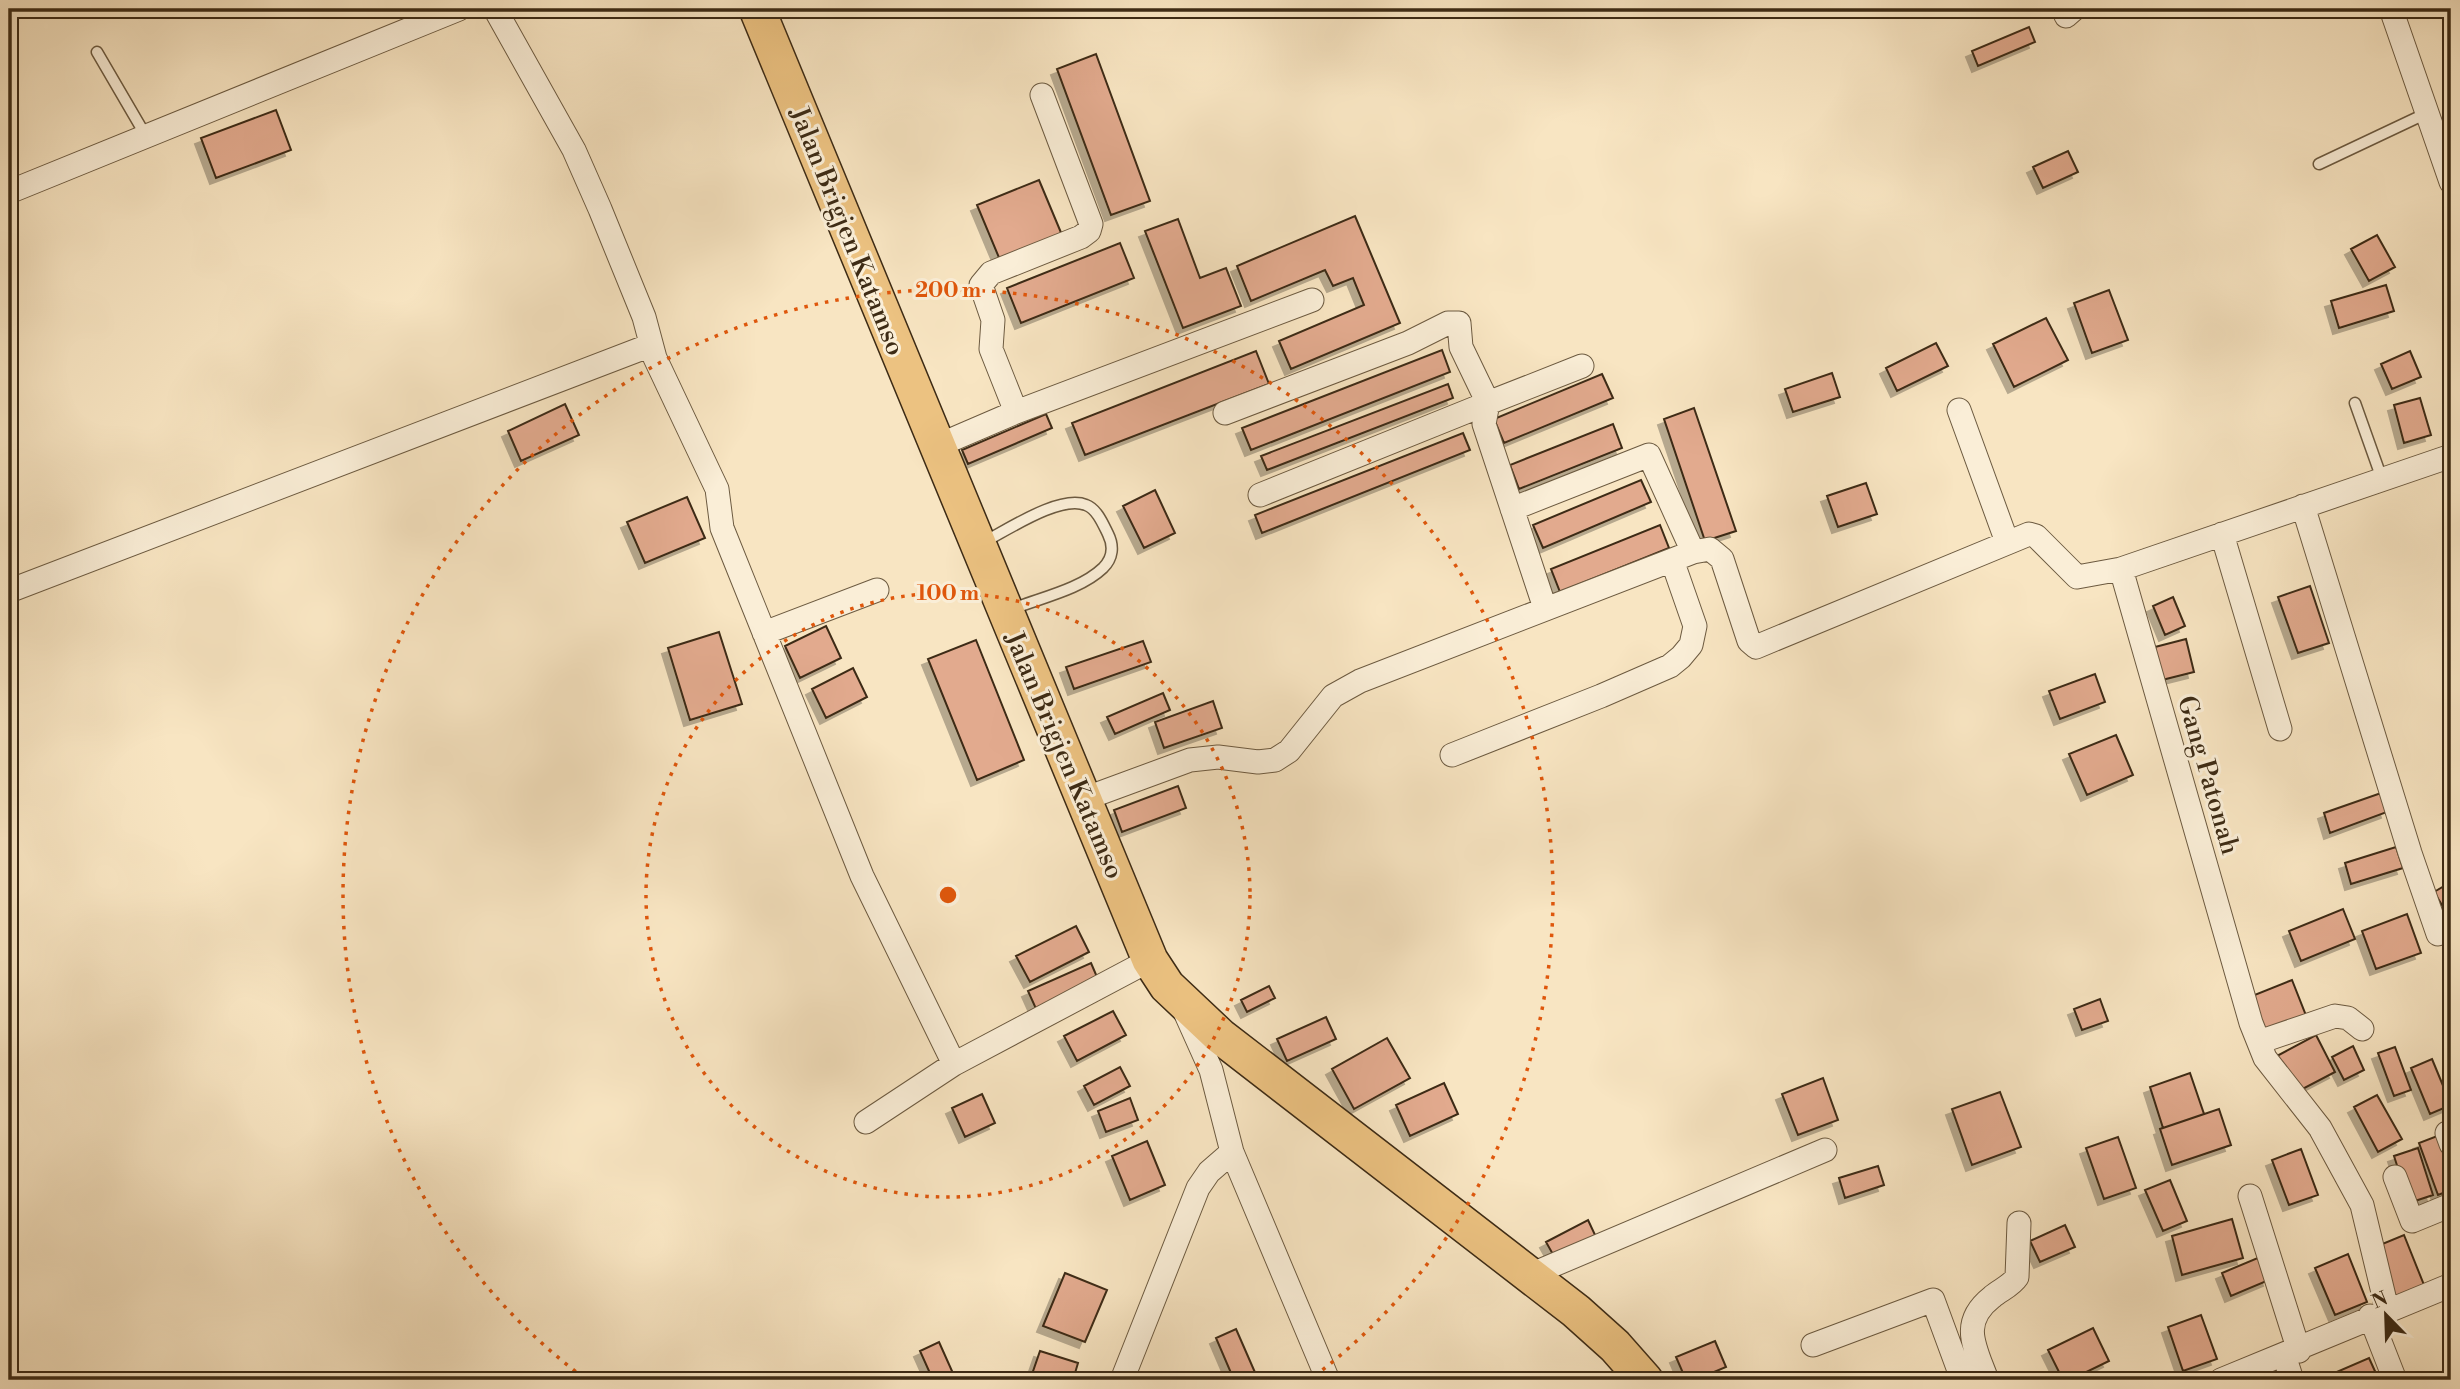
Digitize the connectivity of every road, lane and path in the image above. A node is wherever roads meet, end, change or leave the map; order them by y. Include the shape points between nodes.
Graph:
1 (459, 9) edge
2 (495, 9) edge
3 (757, 9) edge
4 (2392, 9) edge
5 (97, 52) dead end
6 (1042, 95) dead end
7 (2427, 113) junction
8 (146, 136) junction
9 (2319, 163) dead end
10 (2451, 182) edge
11 (9, 192) edge
12 (1312, 300) dead end
13 (651, 345) junction
14 (1582, 366) dead end
15 (1488, 403) junction
16 (2355, 403) dead end
17 (1959, 410) dead end
18 (1016, 412) junction
19 (1225, 413) dead end
20 (937, 446) junction
21 (2451, 456) edge
22 (2382, 480) junction
23 (1260, 495) dead end
24 (2303, 506) junction
25 (1512, 509) junction
26 (2222, 534) junction
27 (2007, 542) junction
28 (980, 545) junction
29 (1683, 556) junction
30 (2121, 569) junction
31 (877, 590) dead end
32 (9, 591) edge
33 (1545, 608) junction
34 (1006, 612) junction
35 (764, 633) junction
36 (2280, 729) dead end
37 (1452, 755) dead end
38 (1084, 799) junction
39 (2438, 934) dead end
40 (1159, 973) junction
41 (2362, 1029) dead end
42 (2259, 1042) junction
43 (954, 1064) junction
44 (866, 1122) dead end
45 (1825, 1150) dead end
46 (1232, 1152) junction
47 (2395, 1177) dead end
48 (2250, 1196) dead end
49 (2451, 1205) edge
50 (2019, 1223) dead end
51 (1530, 1275) junction
52 (2451, 1285) edge
53 (2379, 1313) junction
54 (1813, 1345) dead end
55 (2291, 1353) junction
56 (1959, 1379) edge
57 (1122, 1380) edge
58 (1328, 1380) edge
59 (1645, 1380) edge
60 (1987, 1380) edge
61 (2221, 1380) edge
62 (2292, 1380) edge
63 (2395, 1380) edge

1 - 8 street
2 - 13 street via 574,150 644,317
3 - 20 main road, Jalan Brigjen Katamso
4 - 7 street
5 - 8 lane
6 - 18 street via 1091,224 1081,237 991,273 981,285 993,320 991,349
7 - 9 lane
7 - 10 street
8 - 11 street
12 - 18 street
13 - 32 street
13 - 35 street via 714,481 722,528
14 - 15 street
15 - 19 street via 1461,347 1459,323 1448,323 1408,343
15 - 23 street
15 - 25 street via 1484,424
16 - 22 lane
17 - 27 street
18 - 20 street
20 - 28 main road, Jalan Brigjen Katamso
21 - 22 street
22 - 24 street
24 - 26 street
24 - 39 street
25 - 29 street via 1649,455
25 - 33 street
26 - 30 street
26 - 36 street
27 - 29 street via 1756,647 1749,641 1722,559 1710,549
27 - 30 street via 2036,536 2077,577
28 - 34 main road, Jalan Brigjen Katamso
28 - 34 lane via 1060,503 1075,502 1095,512 1112,542 1110,559 1092,577
29 - 33 street
29 - 37 street via 1695,626 1691,645 1681,657 1635,681
30 - 42 street, Gang Patonah
31 - 35 street
33 - 38 street via 1347,688 1333,696 1289,751 1275,760 1191,760
34 - 38 main road, Jalan Brigjen Katamso
35 - 43 street via 862,876
38 - 40 main road, Jalan Brigjen Katamso
40 - 43 street
40 - 46 street, Jalan Brigjen Katamso via 1191,1022 1212,1070
40 - 51 main road via 1220,1036
41 - 42 street via 2348,1018 2336,1016
42 - 53 street, Gang Patonah via 2265,1058 2320,1128 2362,1205
43 - 44 street
45 - 51 street
46 - 57 street via 1198,1188
46 - 58 street, Jalan Brigjen Katamso
47 - 49 street via 2412,1221
48 - 55 street
50 - 60 street via 2017,1277 1980,1307 1973,1319 1974,1344
51 - 59 main road via 1615,1346
52 - 53 street
53 - 55 street
53 - 63 street, Gang Patonah
54 - 56 street via 1933,1300
55 - 61 street
55 - 62 street

